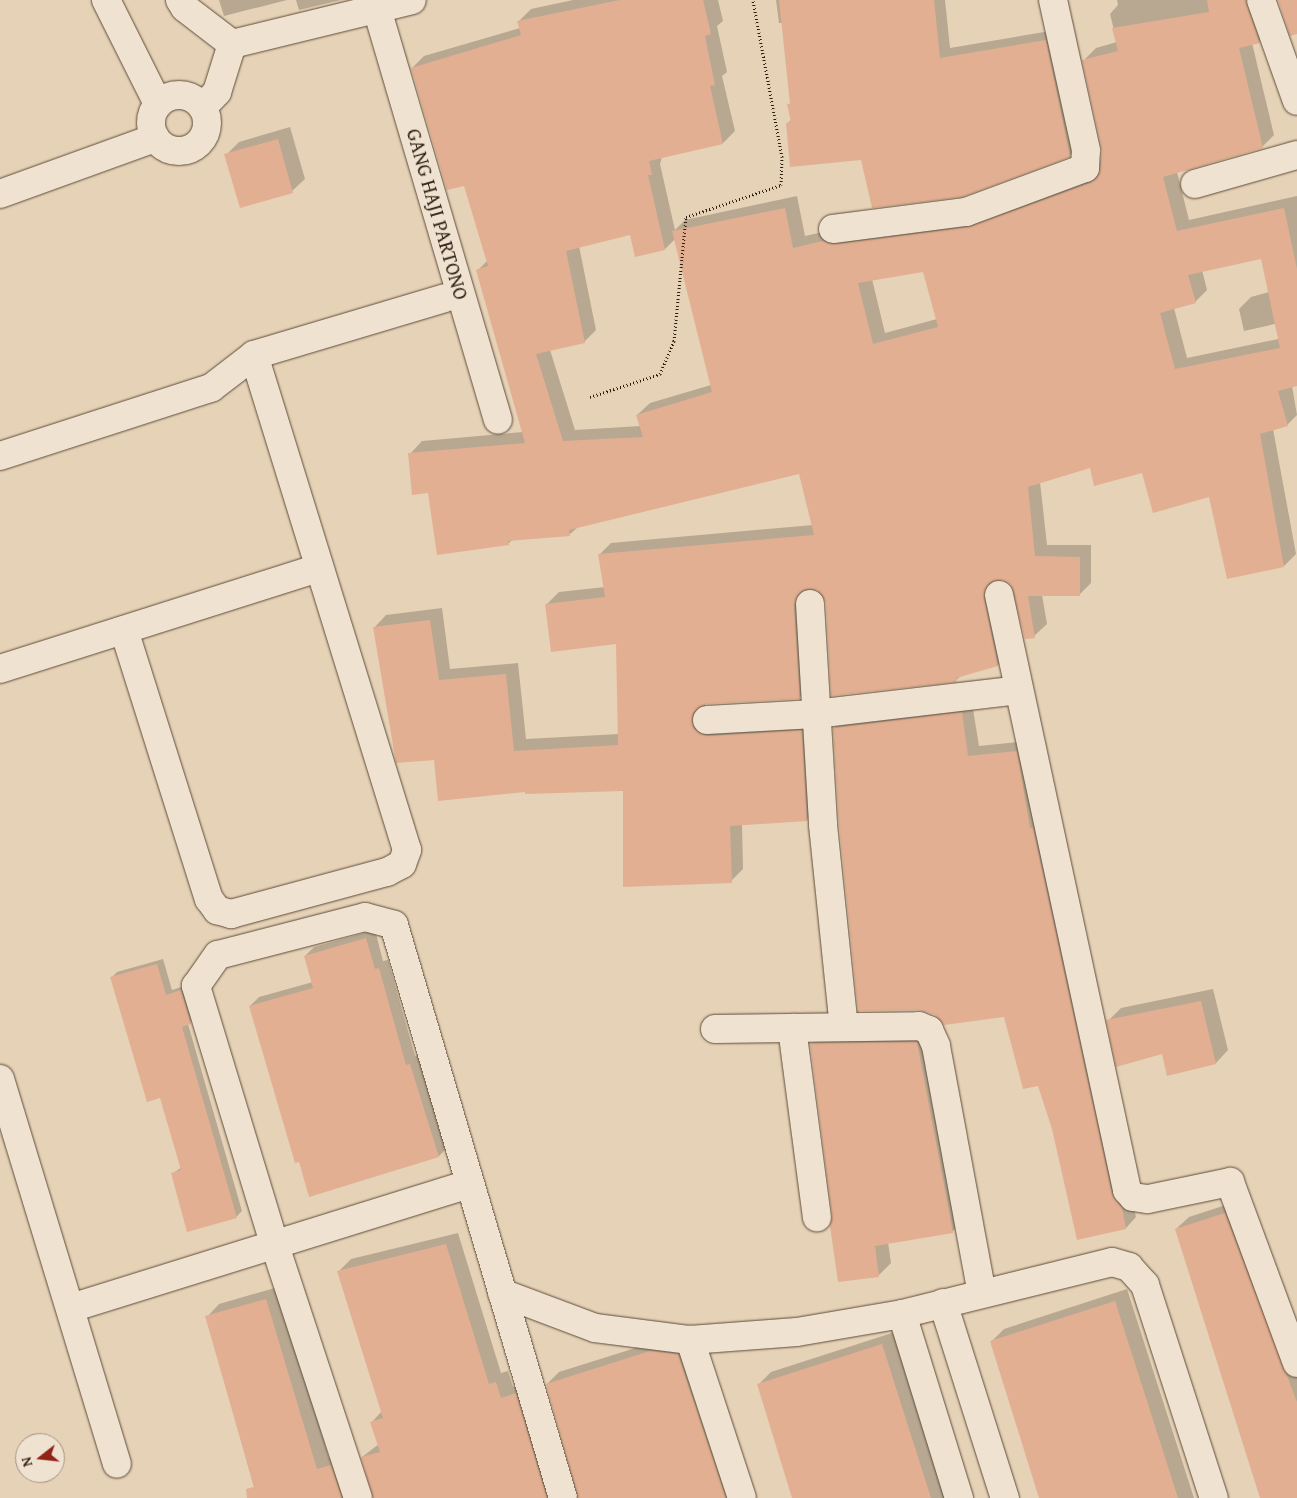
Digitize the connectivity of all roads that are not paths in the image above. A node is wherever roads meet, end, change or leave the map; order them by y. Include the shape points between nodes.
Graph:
1 (106, 0) edge
2 (180, 0) edge
3 (412, 0) edge
4 (1054, 0) edge
5 (1261, 0) edge
6 (377, 9) junction
7 (232, 44) junction
8 (1297, 101) edge
9 (158, 104) junction
10 (203, 107) junction
11 (155, 138) junction
12 (1297, 155) edge
13 (1195, 184) dead end
14 (0, 194) edge
15 (833, 229) dead end
16 (444, 298) dead end
17 (254, 355) junction
18 (498, 420) dead end
19 (0, 456) edge
20 (319, 568) junction
21 (1000, 594) dead end
22 (810, 604) dead end
23 (124, 630) junction
24 (2, 663) edge
25 (1019, 690) junction
26 (815, 714) junction
27 (707, 720) dead end
28 (844, 1027) junction
29 (792, 1028) junction
30 (715, 1030) dead end
31 (0, 1079) edge
32 (468, 1184) junction
33 (816, 1217) dead end
34 (274, 1243) junction
35 (502, 1293) junction
36 (982, 1293) junction
37 (943, 1303) junction
38 (71, 1308) junction
39 (902, 1314) junction
40 (690, 1340) junction
41 (1297, 1363) edge
42 (117, 1464) dead end
43 (358, 1498) edge
44 (563, 1498) edge
45 (742, 1498) edge
46 (959, 1498) edge
47 (1005, 1498) edge
48 (1214, 1498) edge

1 - 9 street
2 - 7 street via 185,8
3 - 6 street
4 - 15 street via 1086,150 1085,168 966,212
5 - 8 street
6 - 7 street
6 - 18 street, GANG HAJI PARTONO
7 - 10 street via 217,92
9 - 10 street via 176,94 186,95
9 - 11 street via 152,115
10 - 11 street via 208,124 206,133 195,147 177,152 168,150
11 - 14 street
12 - 13 street
16 - 17 street
17 - 19 street via 211,388
17 - 20 street
20 - 23 street
20 - 23 street via 407,850 402,864 387,872 231,914 217,910 209,899
21 - 25 street
22 - 26 street
23 - 24 street
25 - 26 street
25 - 41 street via 1127,1190 1133,1197 1148,1199 1230,1182
26 - 27 street
26 - 28 street
28 - 29 street
28 - 36 street via 919,1026 934,1037
29 - 30 street
29 - 33 street
31 - 38 street
32 - 34 street
32 - 34 street via 394,926 365,917 218,955 196,986
32 - 35 street
34 - 38 street
34 - 43 street
35 - 40 street via 596,1328
35 - 44 street
36 - 37 street
36 - 48 street via 1093,1265 1112,1262 1130,1267 1146,1285
37 - 39 street
37 - 47 street
38 - 42 street
39 - 40 street via 797,1332
39 - 46 street
40 - 45 street

